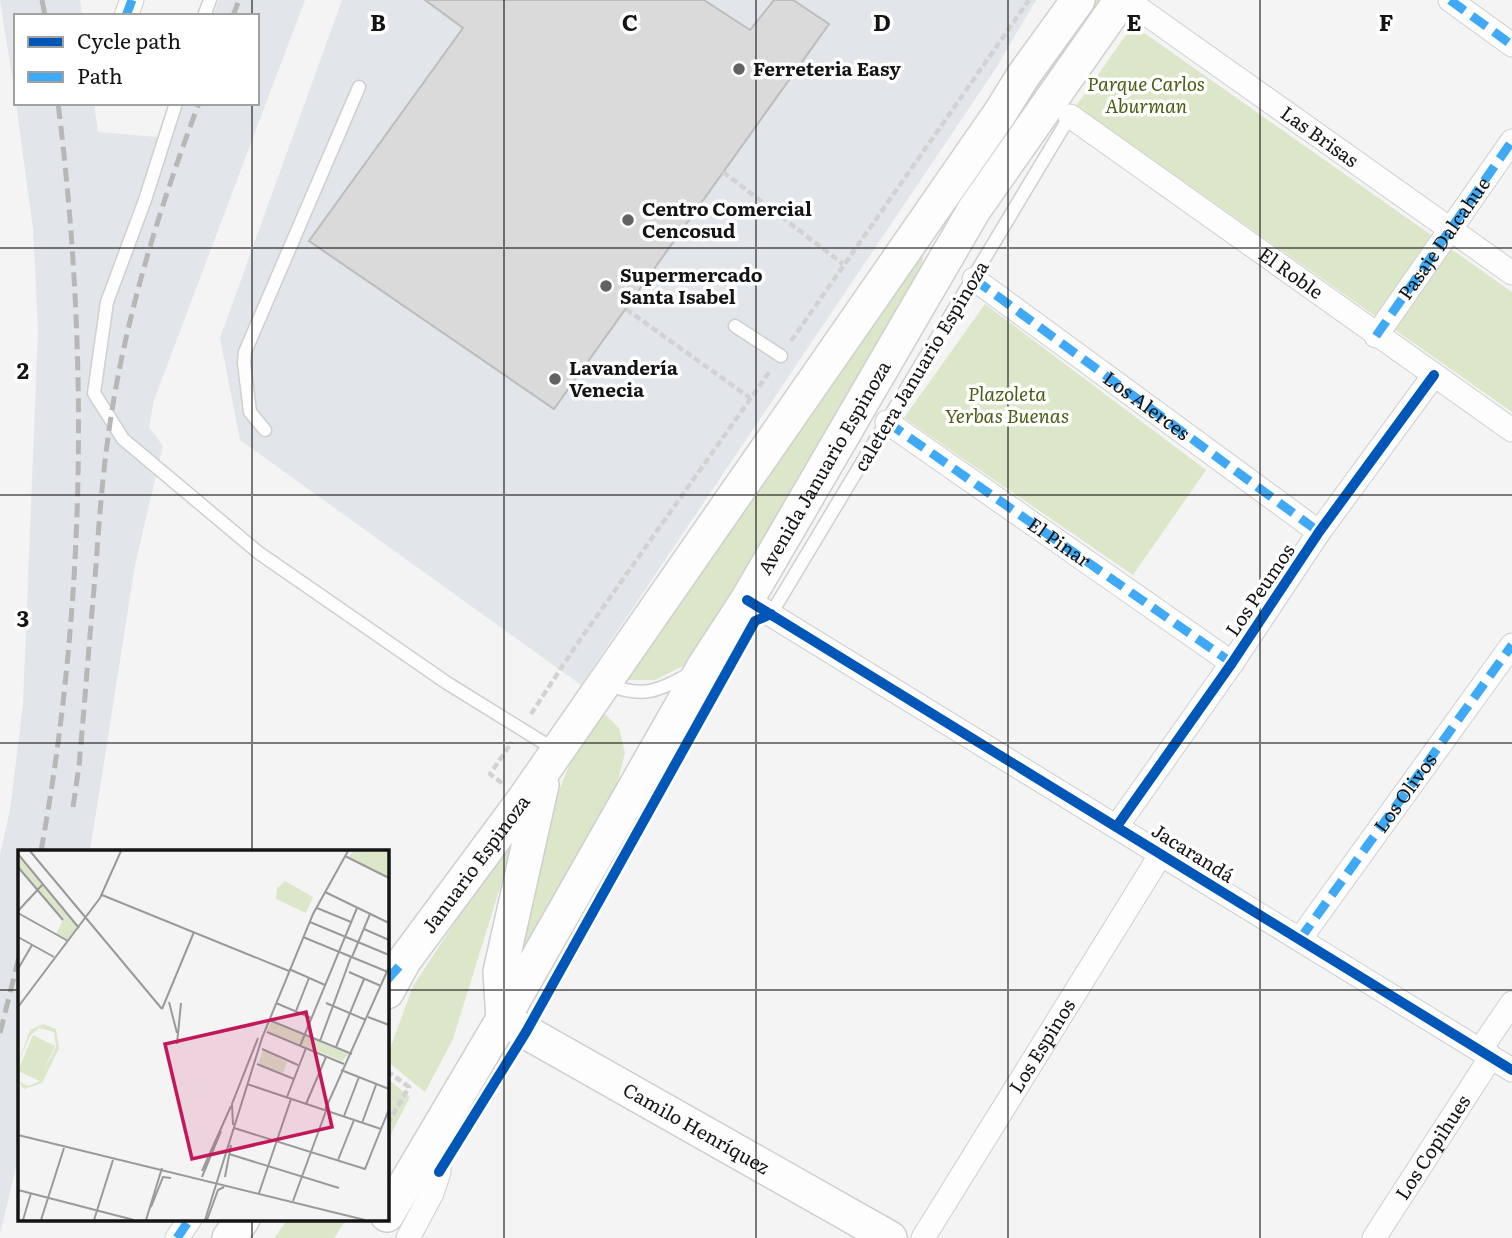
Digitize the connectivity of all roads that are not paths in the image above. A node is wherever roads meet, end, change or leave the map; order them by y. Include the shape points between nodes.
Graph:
1 (1078, 0) edge
2 (1124, 0) edge
3 (1450, 0) edge
4 (1512, 45) edge
5 (359, 87) dead end
6 (175, 105) edge
7 (1070, 116) joint
8 (1512, 141) edge
9 (1450, 228) junction
10 (1512, 272) edge
11 (974, 279) junction
12 (735, 326) dead end
13 (1376, 336) junction
14 (780, 356) road end
15 (1434, 375) junction
16 (887, 422) junction
17 (265, 430) dead end
18 (1512, 430) edge
19 (1319, 532) junction
20 (759, 607) junction
21 (1512, 645) edge
22 (1232, 663) junction
23 (704, 666) junction
24 (603, 683) junction
25 (552, 759) junction
26 (1117, 826) junction
27 (1161, 854) junction
28 (1300, 939) junction
29 (395, 970) edge
30 (388, 989) edge
31 (1512, 1003) edge
32 (503, 1019) junction
33 (1485, 1054) junction
34 (1512, 1070) edge
35 (439, 1127) junction
36 (388, 1214) edge
37 (189, 1220) edge
38 (242, 1220) edge
39 (384, 1220) edge
40 (177, 1238) edge
41 (229, 1238) edge
42 (373, 1238) edge
43 (408, 1238) edge
44 (890, 1238) edge
45 (923, 1238) edge
46 (1374, 1238) edge

1 - 24 main road via 1009,109
2 - 9 street, Las Brisas
2 - 20 main road, Avenida Januario Espinoza via 1006,153
3 - 4 street
5 - 17 lane via 245,352 250,412
6 - 25 lane via 107,302 94,393 123,439 259,553 521,729
7 - 11 lane, caletera Januario Espinoza
7 - 13 street, El Roble
8 - 9 street, Pasaje Dalcahue
9 - 10 street, Las Brisas
9 - 13 street, Pasaje Dalcahue
11 - 16 lane, caletera Januario Espinoza
11 - 19 street, Los Alerces
12 - 14 lane
13 - 15 street, El Roble
15 - 18 street, El Roble
15 - 19 street, Los Peumos
16 - 20 lane, caletera Januario Espinoza
16 - 22 street, El Pinar
19 - 22 street, Los Peumos
20 - 23 main road, Avenida Januario Espinoza
20 - 26 street, Jacarandá
21 - 28 street, Los Olivos
22 - 26 street, Los Peumos
23 - 24 lane via 652,692 626,692
23 - 32 main road, Avenida Januario Espinoza
24 - 25 main road
25 - 29 main road, Januario Espinoza
25 - 32 main road via 500,972
26 - 27 street, Jacarandá
27 - 28 street, Jacarandá
27 - 45 street, Los Espinos
28 - 33 street, Jacarandá
29 - 30 main road, Januario Espinoza
31 - 33 street, Los Copihues
32 - 35 main road, Avenida Januario Espinoza
32 - 44 main road, Camilo Henríquez
33 - 34 street, Jacarandá
33 - 46 street, Los Copihues
35 - 36 main road, Avenida Januario Espinoza
35 - 43 street via 439,1172
37 - 40 street
38 - 41 main road
39 - 42 main road, Avenida Januario Espinoza

